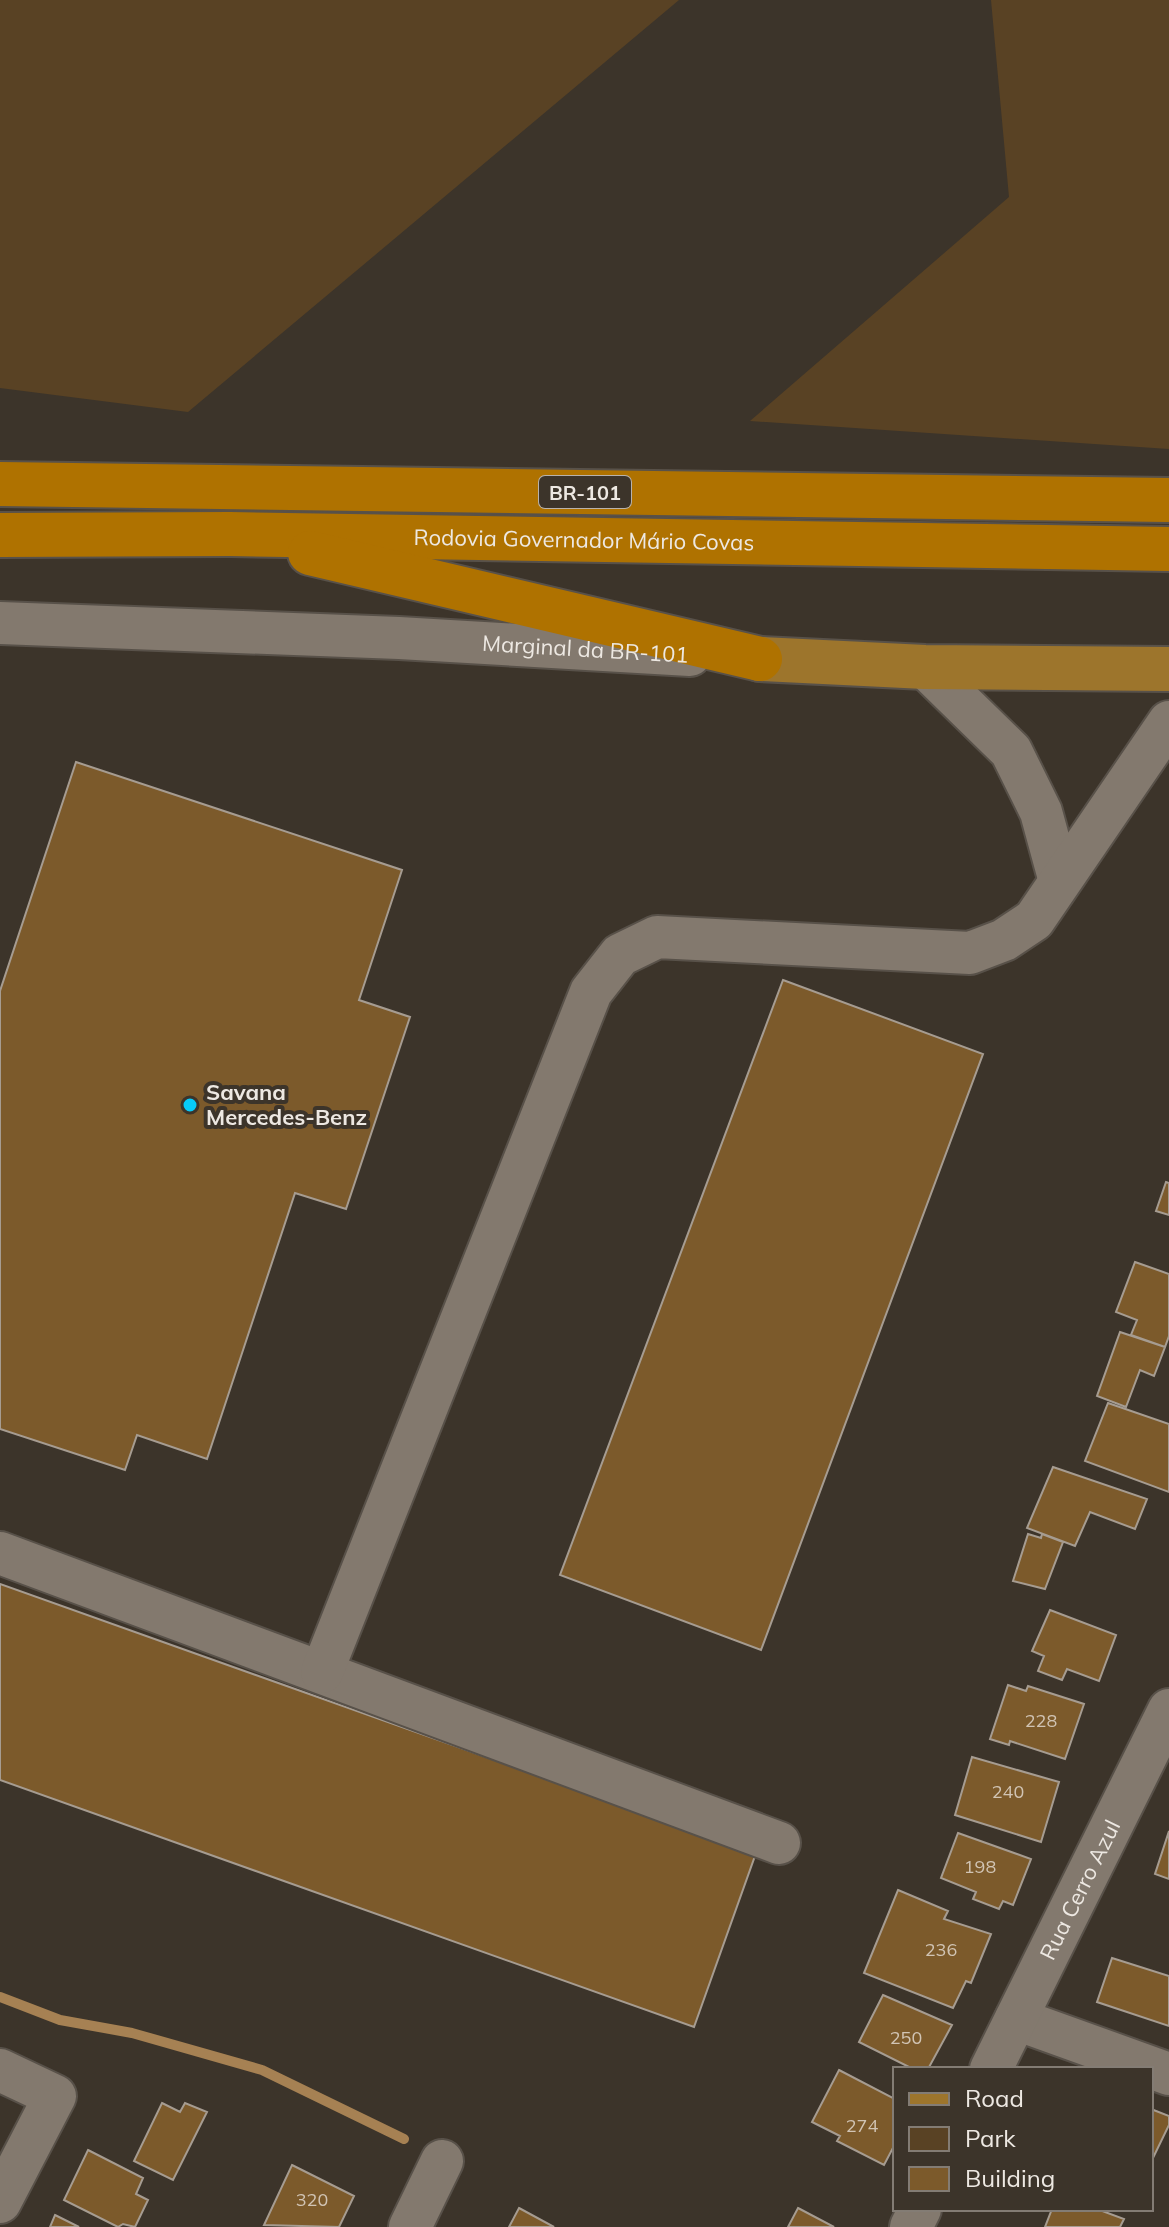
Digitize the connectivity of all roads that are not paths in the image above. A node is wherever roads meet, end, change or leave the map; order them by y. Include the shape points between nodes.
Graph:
1 (0, 484) edge
2 (1169, 500) edge
3 (230, 534) junction
4 (0, 535) edge
5 (1169, 549) edge
6 (0, 623) edge
7 (760, 659) junction
8 (925, 667) junction
9 (1169, 669) edge
10 (1169, 722) edge
11 (1059, 878) junction
12 (0, 1553) edge
13 (322, 1672) junction
14 (1169, 1710) edge
15 (779, 1843) dead end
16 (1016, 2019) junction
17 (992, 2067) edge
18 (1150, 2067) edge
19 (0, 2070) edge
20 (442, 2161) dead end
21 (0, 2202) edge
22 (410, 2227) edge

1 - 2 highway, BR-101
3 - 4 highway, Rodovia Governador Mário Covas / BR-101
3 - 5 highway, Rodovia Governador Mário Covas / BR-101
3 - 7 highway
6 - 7 street, Marginal da BR-101
7 - 8 main road, Marginal da BR-101
8 - 9 main road, Marginal da BR-101
8 - 11 street via 1011,751 1041,812
10 - 11 street
11 - 13 street via 1034,920 1004,940 970,953 657,937 620,955 591,992
12 - 13 street
13 - 15 street
14 - 16 street, Rua Cerro Azul
16 - 17 street, Rua Cerro Azul
16 - 18 street
19 - 21 street via 55,2096
20 - 22 street

